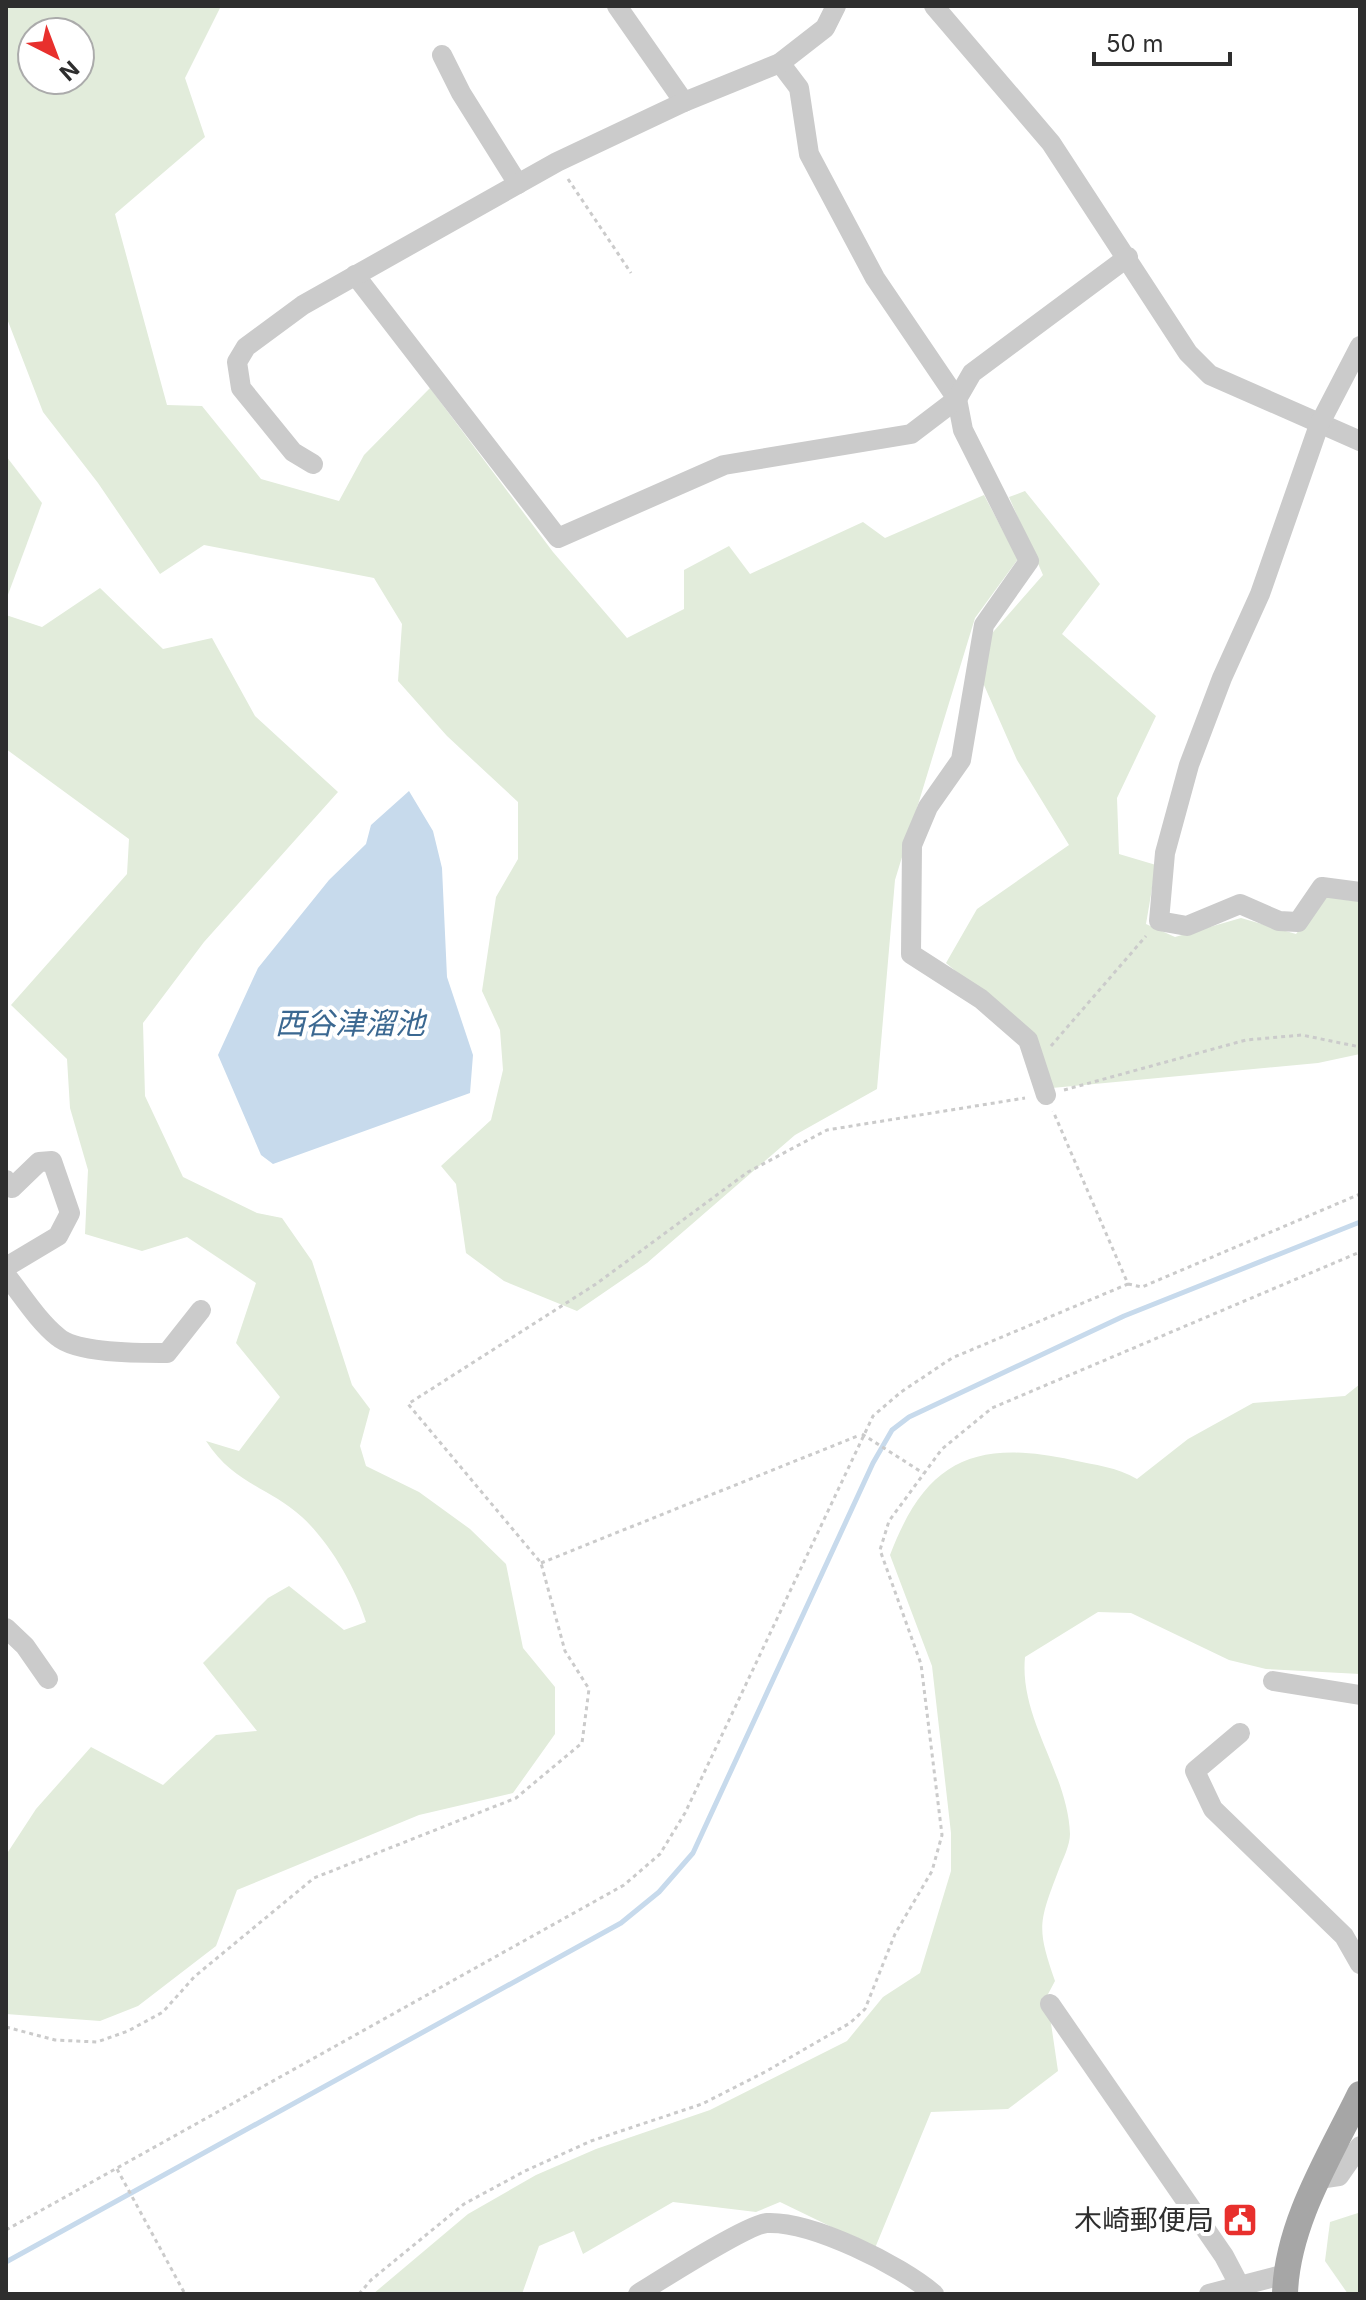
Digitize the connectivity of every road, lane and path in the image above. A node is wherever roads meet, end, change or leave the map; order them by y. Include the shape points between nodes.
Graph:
1 (617, 6) edge
2 (836, 6) edge
3 (934, 6) edge
4 (442, 55) dead end
5 (780, 63) junction
6 (684, 102) junction
7 (557, 162) junction
8 (518, 184) junction
9 (1128, 257) junction
10 (631, 273) dead end
11 (355, 275) junction
12 (1360, 346) edge
13 (957, 399) junction
14 (1319, 425) junction
15 (1360, 441) edge
16 (313, 464) dead end
17 (1360, 892) edge
18 (1159, 921) junction
19 (1360, 1047) edge
20 (1049, 1048) dead end
21 (1046, 1095) junction
22 (6, 1180) edge
23 (1360, 1194) edge
24 (1360, 1252) edge
25 (6, 1267) edge
26 (6, 1275) edge
27 (1128, 1284) junction
28 (201, 1310) dead end
29 (862, 1434) junction
30 (924, 1474) junction
31 (541, 1563) junction
32 (6, 1628) edge
33 (48, 1679) dead end
34 (1273, 1681) dead end
35 (1360, 1695) edge
36 (1240, 1733) dead end
37 (1360, 1964) edge
38 (1050, 2004) dead end
39 (6, 2027) edge
40 (1360, 2094) edge
41 (1360, 2146) edge
42 (117, 2169) junction
43 (1319, 2179) junction
44 (6, 2230) edge
45 (1286, 2284) edge
46 (1242, 2290) edge
47 (185, 2294) edge
48 (359, 2294) edge
49 (638, 2294) edge
50 (934, 2294) edge
51 (1209, 2294) edge

1 - 6 street
2 - 5 street via 825,28
3 - 9 street via 1051,143
4 - 8 street
5 - 6 street
5 - 13 street via 799,88 809,154 883,290
6 - 7 street
7 - 8 street
7 - 10 path
8 - 11 street
9 - 13 street via 972,373
9 - 14 street via 1188,353 1210,375
11 - 13 street via 558,538 724,465 911,434
11 - 16 street via 246,347 237,362 241,388 293,452
12 - 14 street
13 - 21 street via 963,430 1029,561 984,625 961,760 928,807 912,845 911,954 981,999 1028,1040
14 - 15 street
14 - 18 street via 1260,594 1189,765 1165,853
17 - 18 street via 1322,887 1298,922 1279,921 1240,904 1187,926
18 - 20 path
19 - 21 path via 1302,1035 1246,1040
21 - 27 path
21 - 31 path via 827,1130 748,1172 596,1284 408,1404
22 - 25 street via 12,1188 39,1162 52,1161 70,1213 58,1236
23 - 27 path via 1142,1287
24 - 30 path via 992,1408 942,1449
26 - 28 street via 59,1338 87,1346 167,1353
27 - 29 path via 952,1358 901,1392 873,1416
29 - 30 path
29 - 31 path
29 - 42 path via 685,1813 660,1854 624,1885
30 - 48 path via 889,1521 880,1550 921,1664 942,1835 932,1871 895,1934 865,2009 778,2065 702,2104 591,2141 476,2198
31 - 39 path via 565,1651 589,1689 582,1743 516,1798 314,1878 194,1977 163,2012 128,2031 97,2042 55,2040
32 - 33 street
34 - 35 street
36 - 37 street via 1195,1771 1213,1809 1344,1936
38 - 46 street via 1224,2256
40 - 43 main road
41 - 43 street via 1339,2176
42 - 44 path
42 - 47 path
43 - 45 main road via 1296,2234
45 - 46 street
46 - 51 street
49 - 50 street via 765,2222 808,2231 877,2257

